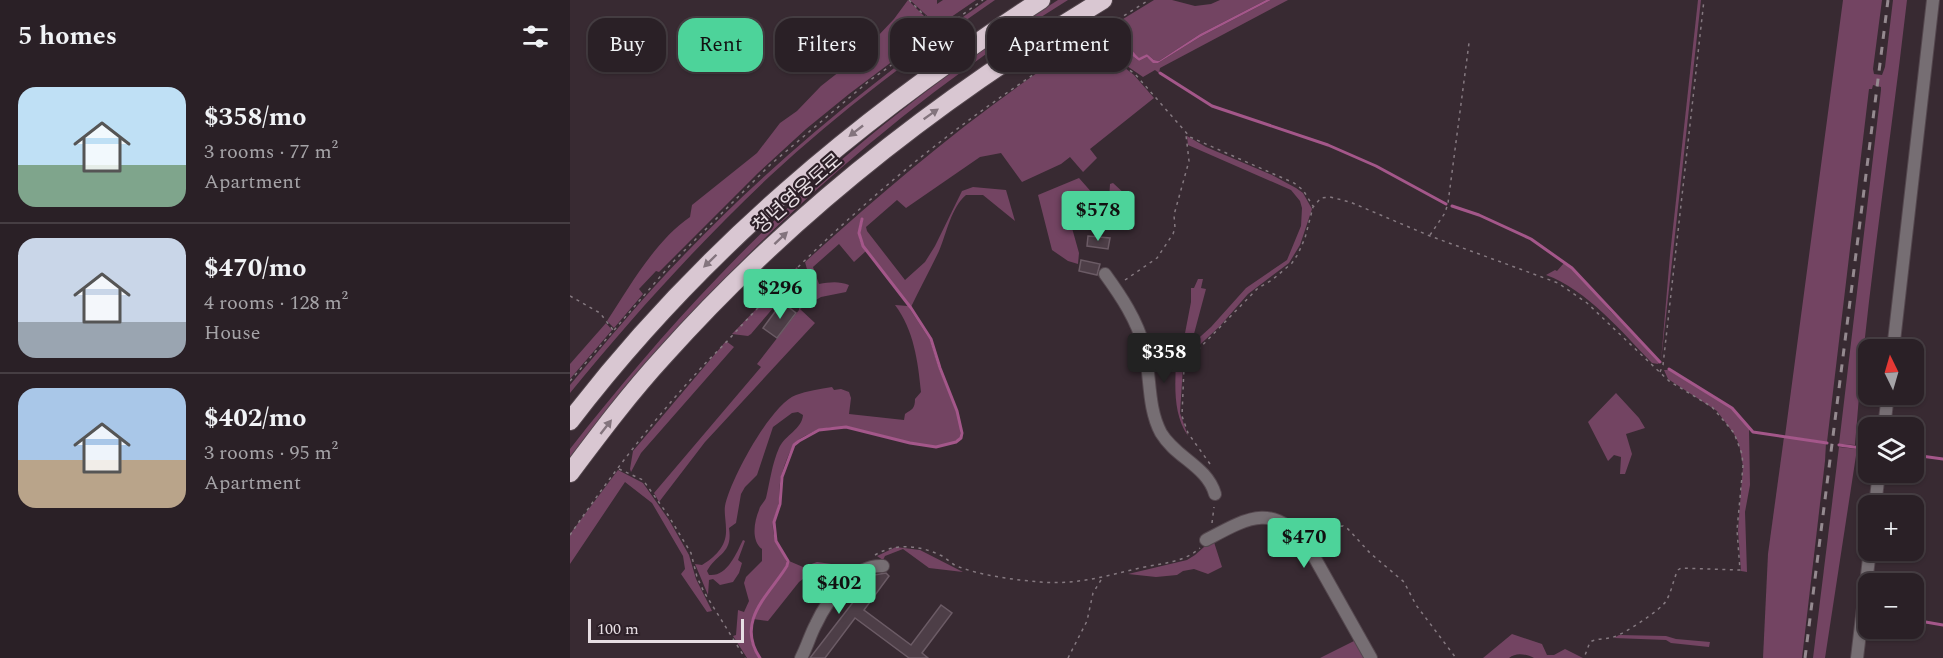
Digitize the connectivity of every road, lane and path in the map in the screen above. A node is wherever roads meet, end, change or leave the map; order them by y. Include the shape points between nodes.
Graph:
1 (909, 0) edge
2 (983, 0) edge
3 (1041, 0) edge
4 (1102, 0) edge
5 (1149, 0) edge
6 (1704, 0) edge
7 (1933, 0) edge
8 (927, 18) edge
9 (957, 18) edge
10 (1121, 18) edge
11 (1468, 43) dead end
12 (890, 67) edge
13 (1131, 71) edge
14 (1039, 72) edge
15 (1185, 133) junction
16 (1313, 207) junction
17 (1430, 236) junction
18 (1105, 274) dead end
19 (1114, 286) junction
20 (570, 296) edge
21 (614, 330) junction
22 (1894, 339) edge
23 (1659, 372) junction
24 (570, 381) edge
25 (570, 421) edge
26 (618, 468) junction
27 (1214, 470) dead end
28 (570, 473) edge
29 (1215, 494) joint
30 (1301, 524) dead end
31 (570, 535) edge
32 (1206, 540) junction
33 (875, 555) dead end
34 (1869, 561) edge
35 (883, 566) dead end
36 (1101, 579) junction
37 (745, 658) edge
38 (801, 658) edge
39 (1068, 658) edge
40 (1371, 658) edge
41 (1456, 658) edge
42 (1584, 658) edge
43 (1857, 658) edge

1 - 8 path
2 - 9 path
3 -> 25 highway, 청년영웅도로 via 898,99 759,214 639,336
28 -> 4 highway, 청년영웅도로 via 663,357 781,237 917,124
5 - 10 path
6 - 23 path via 1664,365
7 - 22 street
11 - 17 path via 1448,203
12 - 21 path via 770,165 692,242
13 - 15 path
14 - 26 path via 959,127 842,225 702,367
15 - 16 path via 1294,183
15 - 19 path via 1189,161 1174,215 1173,234 1156,258
16 - 17 path via 1321,198 1330,197
16 - 27 path via 1305,238 1292,263 1250,295 1184,367 1181,402 1185,426
17 - 23 path via 1558,283 1587,303
18 - 19 street
19 - 29 street via 1142,340 1158,426 1174,449 1209,478
20 - 21 path via 600,313
21 - 24 path
23 - 42 path via 1712,407 1739,443 1743,466 1737,530 1740,570 1681,568 1663,606 1614,637 1590,642
26 - 31 path
26 - 37 path via 643,480 668,515 691,553 700,584
29 - 32 path
30 - 41 path via 1342,526 1348,530 1404,582 1416,605
32 - 36 path via 1182,560
32 - 40 street via 1259,517 1271,517 1298,532
33 - 36 path via 893,546 903,546 989,574 1055,583
34 - 43 street
35 - 38 street via 869,567 840,589 816,623
36 - 39 path via 1093,592 1090,615

